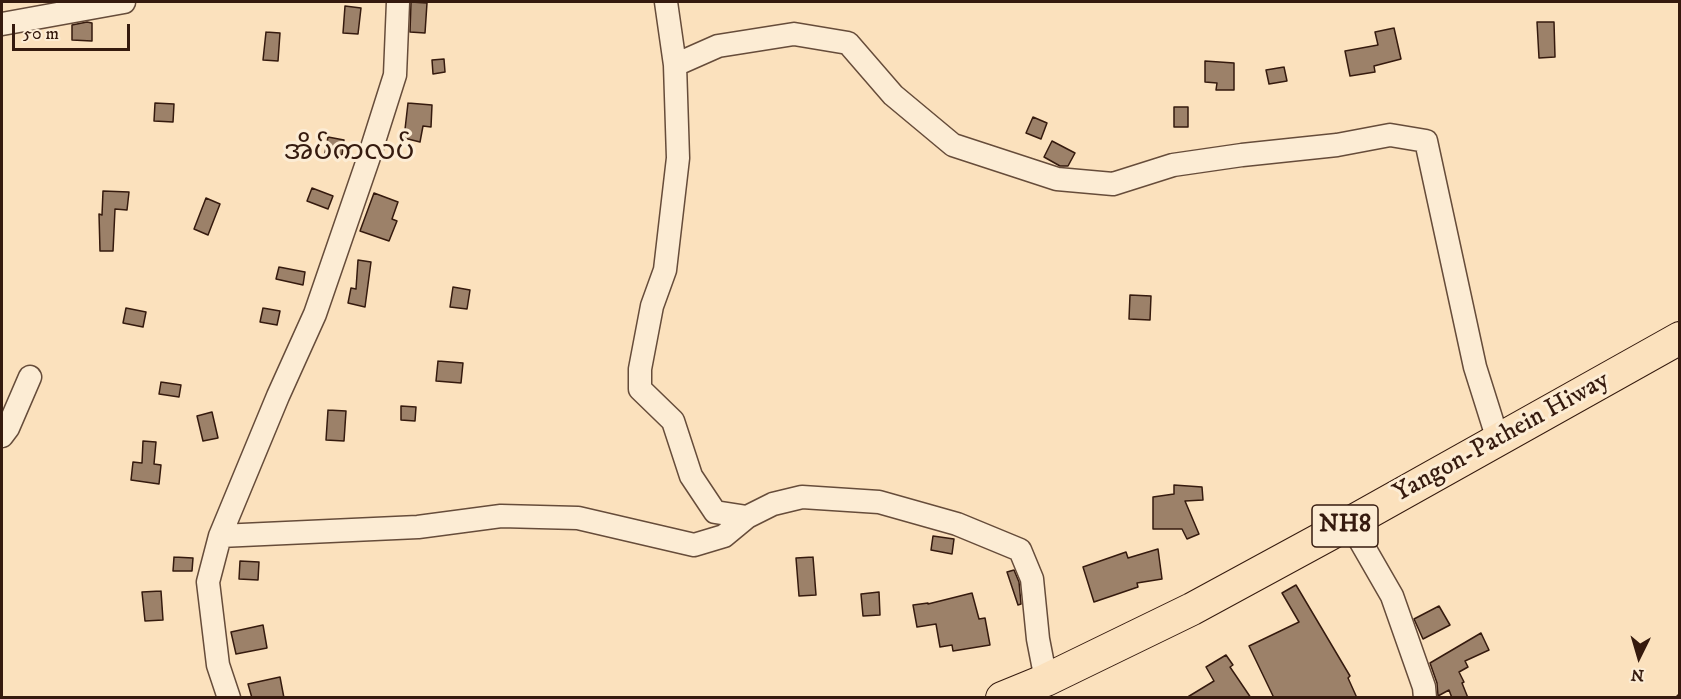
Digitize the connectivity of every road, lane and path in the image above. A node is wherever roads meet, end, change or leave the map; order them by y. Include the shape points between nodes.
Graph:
1 (124, 2) edge
2 (398, 2) edge
3 (666, 2) edge
4 (2, 24) edge
5 (675, 65) junction
6 (1680, 338) edge
7 (30, 377) dead end
8 (2, 436) edge
9 (1498, 440) junction
10 (747, 518) junction
11 (1350, 523) junction
12 (220, 536) junction
13 (1046, 680) junction
14 (229, 698) edge
15 (1002, 698) edge
16 (1425, 698) edge

1 - 4 street
2 - 12 street via 395,75 369,157 315,314
3 - 5 street
5 - 9 street via 718,46 794,34 848,43 893,94 953,145 1057,179 1113,184 1173,165 1242,155 1390,135 1426,141 1475,367
5 - 10 street via 678,159 665,270 652,306 640,389 673,421 691,476 715,512
6 - 9 highway, Yangon-Pathein Hiway / NH8
7 - 8 street
9 - 11 highway, Yangon-Pathein Hiway / NH8
10 - 12 street via 724,536 694,545 578,518 501,516 418,527
10 - 13 street via 773,504 802,497 879,502 957,524 1020,549 1032,579
11 - 13 highway, Yangon-Pathein Hiway / NH8 via 1192,609
11 - 16 street via 1392,596
12 - 14 street via 208,582 218,664
13 - 15 highway, Yangon-Pathein Hiway / NH8

